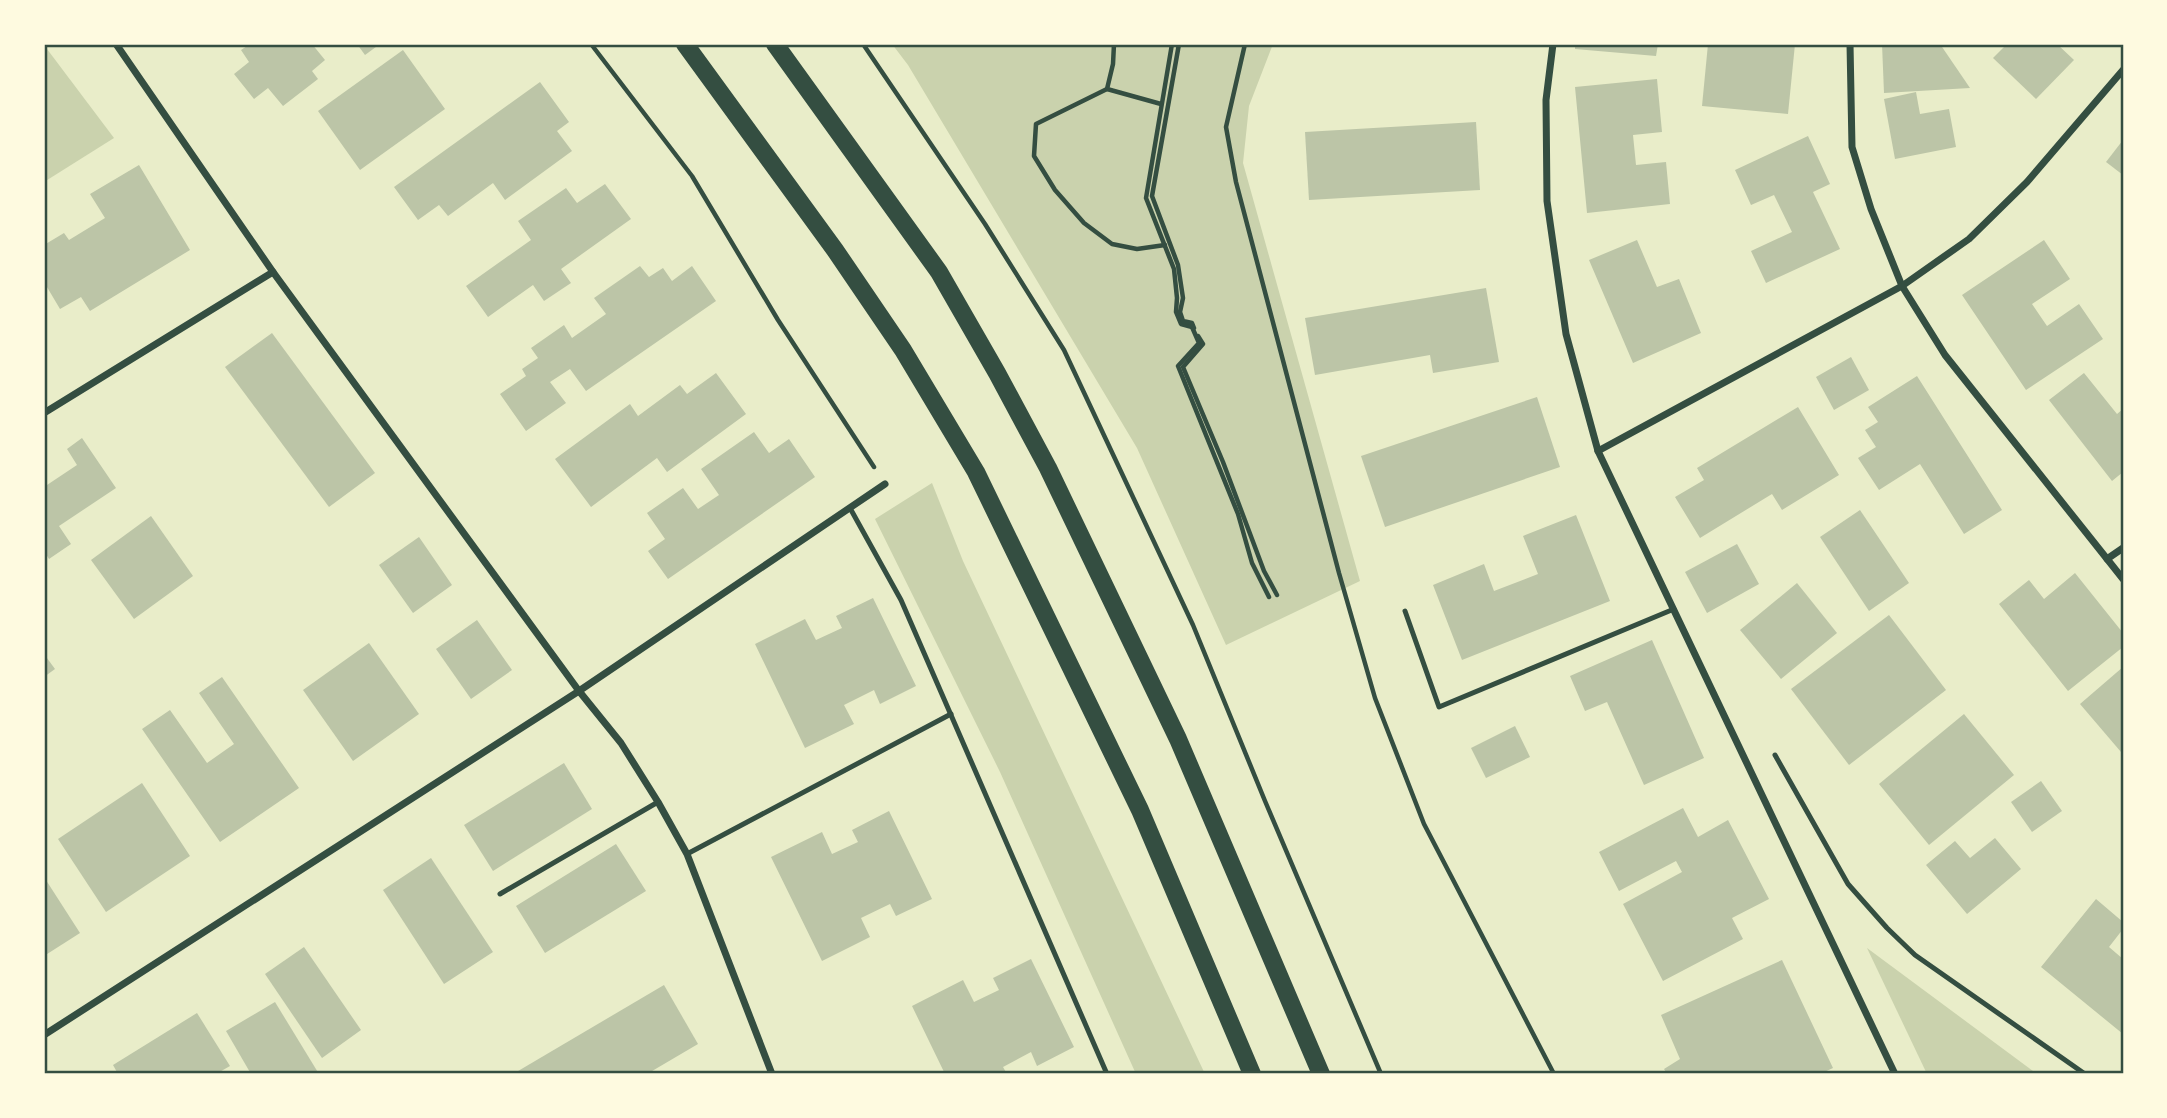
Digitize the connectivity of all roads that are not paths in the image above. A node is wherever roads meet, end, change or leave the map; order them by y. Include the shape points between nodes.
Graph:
1 (116, 44) edge
2 (685, 44) edge
3 (775, 44) edge
4 (1553, 44) edge
5 (1850, 44) edge
6 (2123, 70) edge
7 (273, 272) junction
8 (1902, 286) junction
9 (44, 413) edge
10 (1598, 451) junction
11 (886, 484) road end
12 (850, 508) junction
13 (2123, 548) edge
14 (2107, 559) junction
15 (2123, 579) edge
16 (1674, 609) junction
17 (1405, 611) dead end
18 (579, 691) junction
19 (951, 714) junction
20 (1775, 755) dead end
21 (658, 802) junction
22 (687, 854) junction
23 (500, 894) dead end
24 (44, 1035) edge
25 (772, 1074) edge
26 (1107, 1074) edge
27 (1252, 1074) edge
28 (1321, 1074) edge
29 (1895, 1074) edge
30 (2085, 1074) edge

1 - 7 street
2 - 27 main road via 835,250 976,472 1140,810
3 - 28 main road via 939,272 1036,444 1178,739
4 - 10 street via 1546,100 1547,201 1566,334
5 - 8 street via 1852,148
6 - 8 street via 2027,182 1969,239
7 - 9 street
7 - 18 street
8 - 10 street
8 - 14 street via 1945,355
10 - 16 street
11 - 12 street
12 - 18 street
12 - 19 lane via 901,600
13 - 14 street
14 - 15 street
16 - 17 lane via 1439,707
16 - 29 street
18 - 21 street
18 - 24 street
19 - 22 lane
19 - 26 lane
20 - 30 lane via 1848,884 1887,928 1915,956
21 - 22 street
21 - 23 lane
22 - 25 street

